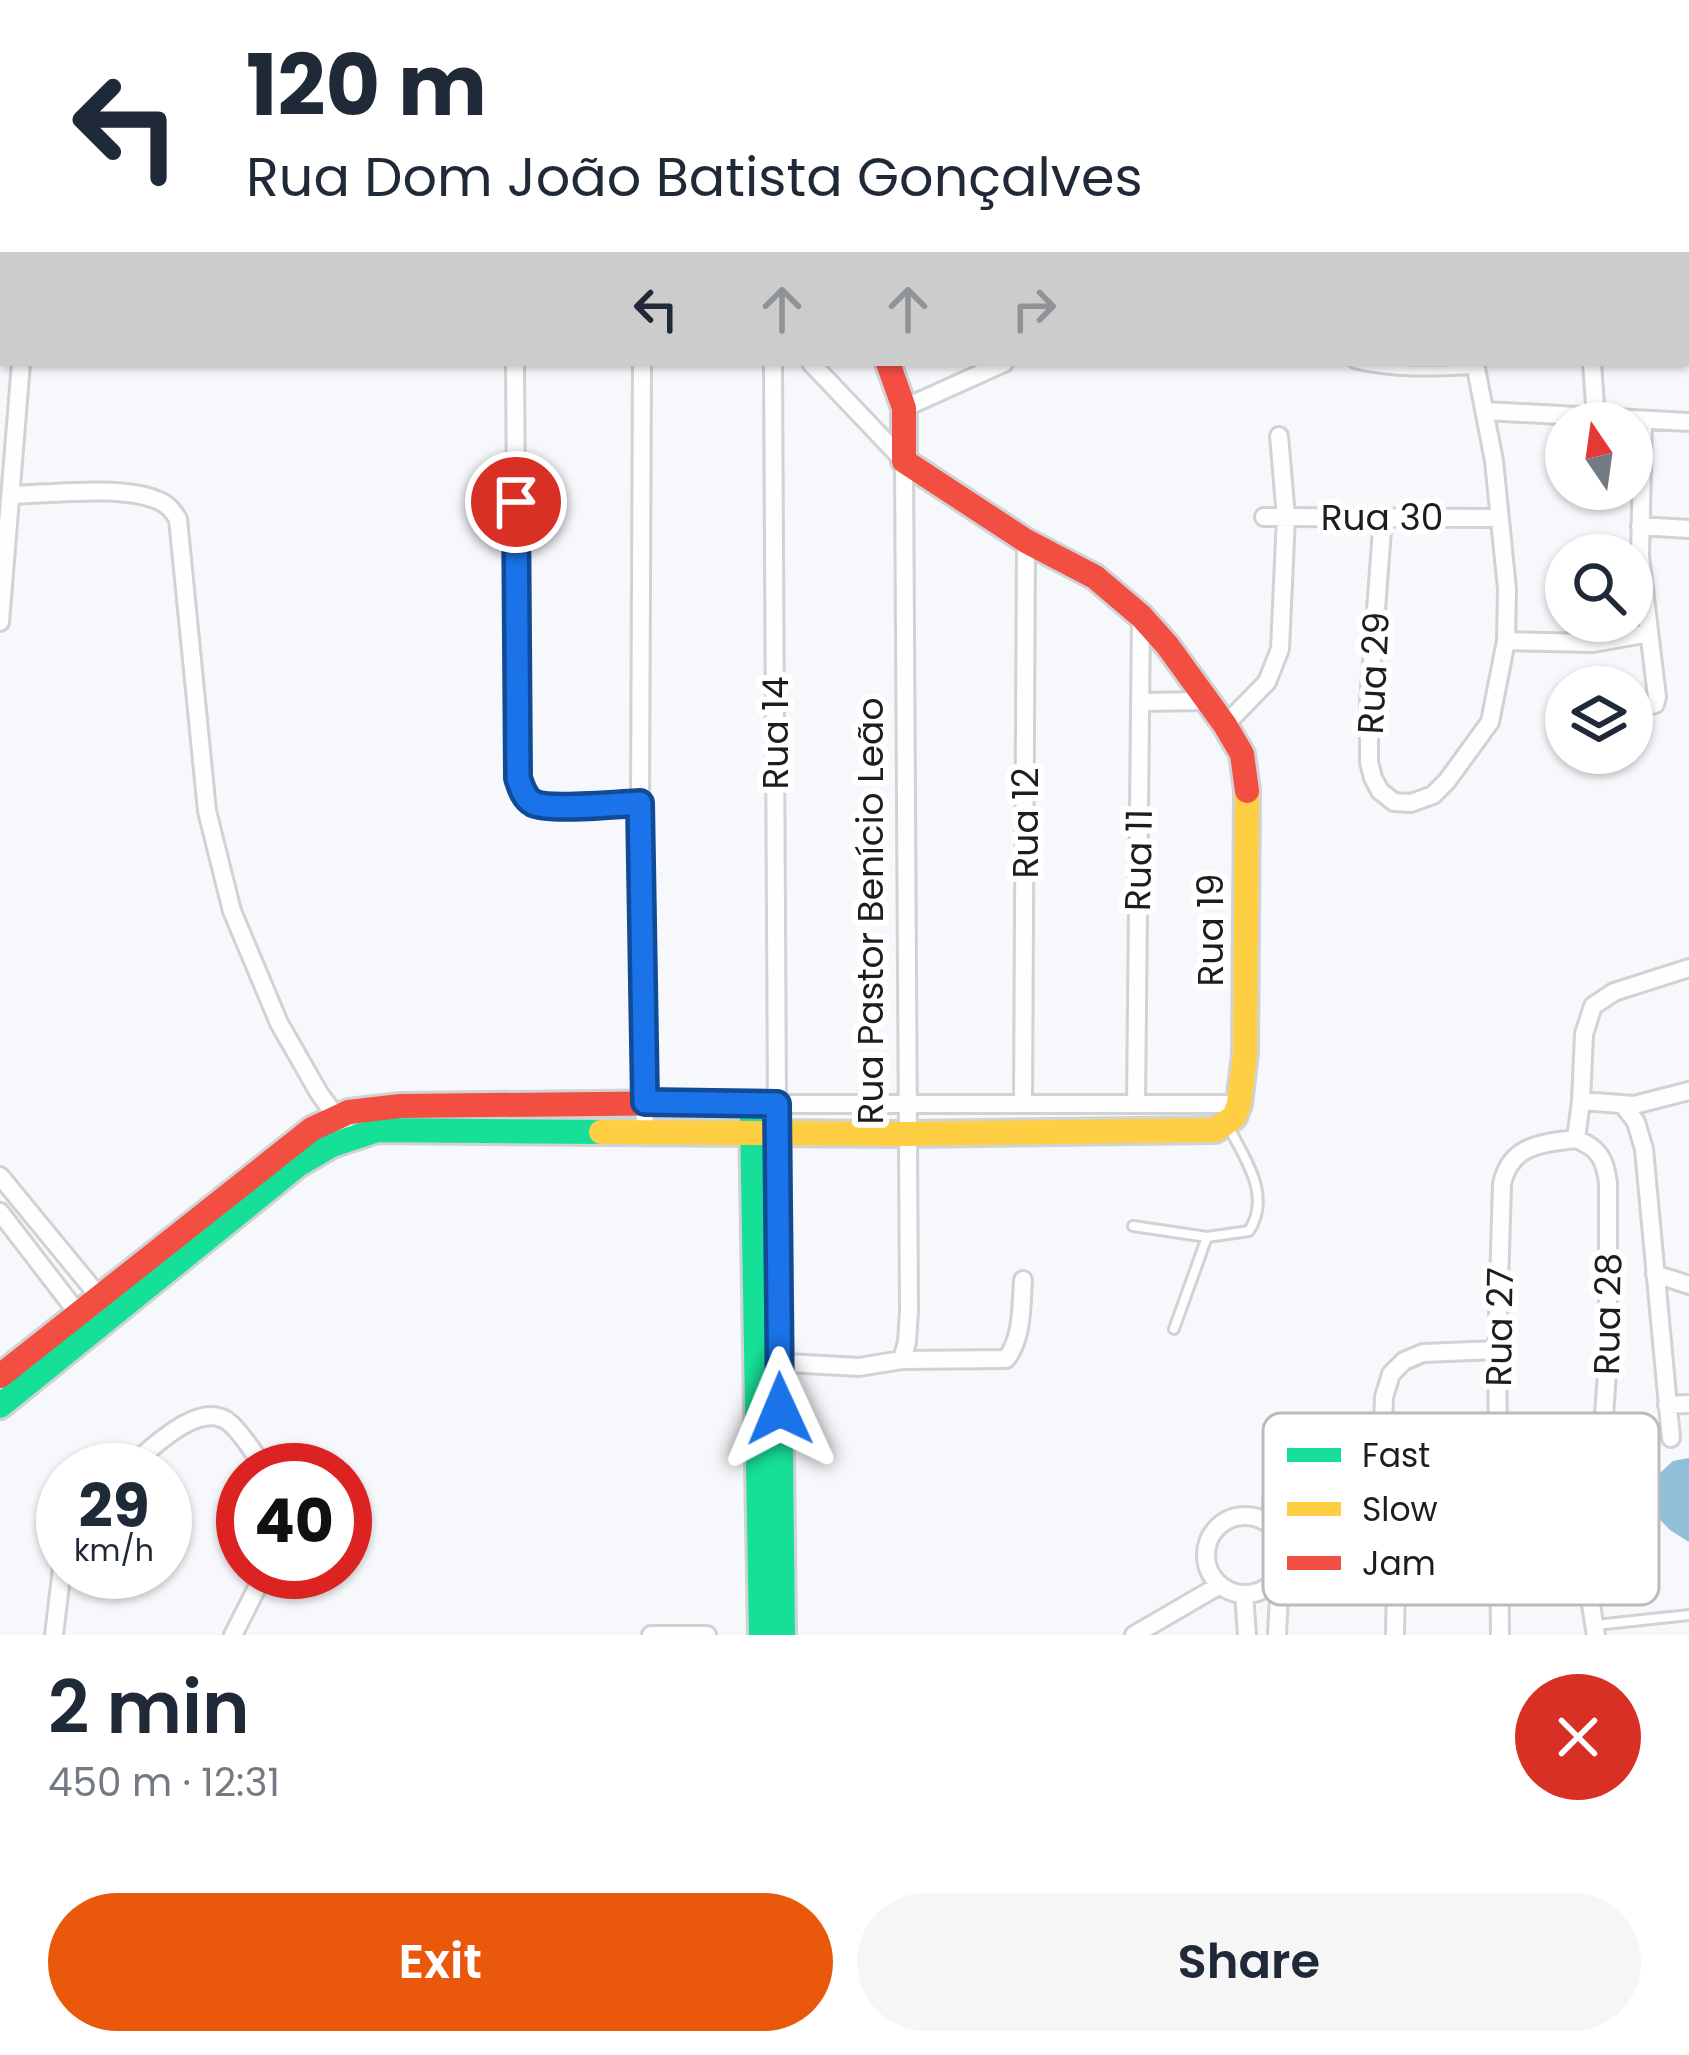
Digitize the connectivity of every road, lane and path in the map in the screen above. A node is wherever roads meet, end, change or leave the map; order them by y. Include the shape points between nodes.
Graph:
1 (21, 366) edge
2 (515, 366) edge
3 (642, 366) edge
4 (773, 366) edge
5 (814, 366) edge
6 (889, 366) edge
7 (997, 366) edge
8 (1366, 366) edge
9 (1475, 366) edge
10 (1592, 366) edge
11 (1595, 402) edge
12 (904, 408) junction
13 (1486, 411) junction
14 (1545, 415) edge
15 (1653, 422) edge
16 (1689, 422) edge
17 (1279, 436) dead end
18 (904, 460) junction
19 (10, 495) junction
20 (1640, 510) edge
21 (1264, 517) dead end
22 (1286, 517) junction
23 (1384, 517) junction
24 (1499, 518) junction
25 (1640, 526) junction
26 (1689, 529) edge
27 (1641, 534) edge
28 (1026, 542) junction
29 (1141, 616) junction
30 (0, 622) edge
31 (1505, 641) junction
32 (1545, 642) edge
33 (1549, 642) edge
34 (1599, 642) edge
35 (1650, 642) edge
36 (1207, 701) junction
37 (1140, 702) junction
38 (1653, 705) edge
39 (1231, 734) junction
40 (640, 803) junction
41 (1689, 968) edge
42 (1689, 1091) edge
43 (1581, 1101) junction
44 (645, 1102) junction
45 (907, 1103) junction
46 (764, 1104) junction
47 (1024, 1104) junction
48 (1136, 1104) junction
49 (1623, 1105) junction
50 (335, 1115) junction
51 (1233, 1115) junction
52 (645, 1131) junction
53 (765, 1132) junction
54 (906, 1134) junction
55 (351, 1137) junction
56 (1576, 1138) junction
57 (0, 1176) edge
58 (0, 1212) edge
59 (1133, 1226) dead end
60 (1208, 1237) junction
61 (1654, 1274) junction
62 (1023, 1280) dead end
63 (1689, 1285) edge
64 (106, 1306) junction
65 (85, 1322) junction
66 (1174, 1328) dead end
67 (1497, 1350) junction
68 (902, 1360) junction
69 (768, 1362) junction
70 (0, 1376) edge
71 (1689, 1404) edge
72 (1667, 1405) junction
73 (0, 1406) edge
74 (1383, 1413) edge
75 (1498, 1413) edge
76 (1602, 1413) edge
77 (1671, 1438) dead end
78 (161, 1443) edge
79 (246, 1443) edge
80 (1263, 1522) edge
81 (1220, 1586) junction
82 (1263, 1589) edge
83 (1244, 1594) junction
84 (58, 1599) edge
85 (251, 1599) edge
86 (1279, 1605) edge
87 (1501, 1605) edge
88 (1689, 1615) edge
89 (1595, 1630) edge
90 (54, 1635) edge
91 (232, 1635) edge
92 (652, 1635) edge
93 (707, 1635) edge
94 (761, 1635) edge
95 (783, 1635) edge
96 (1134, 1635) edge
97 (1247, 1635) edge
98 (1277, 1635) edge
99 (1500, 1635) edge

1 - 19 street
2 - 40 street via 518,778 532,802 548,806
3 - 40 street
4 - 46 street, Rua 14
5 - 18 street
6 - 12 street
7 - 12 street
8 - 9 lane
9 - 13 street
10 - 11 street
12 - 18 street
13 - 14 street
13 - 24 street
15 - 16 street
17 - 22 street
18 - 28 street
18 - 45 street, Rua Pastor Benício Leão
19 - 30 street
19 - 50 street via 131,494 155,498 178,519 207,811 232,911 279,1023
20 - 25 street
21 - 22 street, Rua 30
22 - 23 street, Rua 30
22 - 39 street via 1280,649
23 - 24 street, Rua 30
23 - 31 street, Rua 29 via 1369,763 1394,802 1433,795 1490,722
24 - 31 street
25 - 26 street
25 - 27 street
28 - 29 street via 1094,577
28 - 47 street, Rua 12
29 - 36 street
29 - 37 street, Rua 11
31 - 32 street
33 - 34 street
35 - 38 street
36 - 37 street
36 - 39 street
37 - 48 street, Rua 11
39 - 51 street, Rua 19 via 1246,792 1245,1054
40 - 44 street
41 - 43 street via 1593,1006
42 - 49 street
43 - 49 street
43 - 56 street
44 - 46 street
44 - 50 street via 400,1106
44 - 52 street
45 - 46 street
45 - 47 street
45 - 54 street, Rua Pastor Benício Leão
46 - 53 street
47 - 48 street
48 - 51 street
49 - 61 street via 1644,1149
50 - 55 street
50 - 64 street via 282,1150
51 - 54 street via 1199,1131
51 - 60 lane via 1258,1213 1250,1231
52 - 53 street
52 - 55 street via 377,1130
53 - 54 street
53 - 69 street
54 - 68 street, Rua Pastor Benício Leão via 909,1311
55 - 64 street via 298,1166
56 - 67 street, Rua 27 via 1517,1154 1506,1166
56 - 76 street, Rua 28 via 1602,1156 1608,1183
57 - 64 street
58 - 65 street
59 - 60 lane
60 - 66 lane
61 - 63 street
61 - 72 street
62 - 68 street via 1016,1342 1006,1359
64 - 65 street
65 - 70 street
65 - 73 street
67 - 74 street via 1404,1361 1391,1374
67 - 75 street, Rua 27
68 - 69 street via 859,1367
69 - 94 street
69 - 95 street
71 - 72 street
72 - 77 street
78 - 79 street via 192,1419 212,1415 229,1420
80 - 81 street via 1232,1519 1211,1536 1207,1562
81 - 83 street
81 - 96 street
82 - 83 street
83 - 97 street
84 - 90 street
85 - 91 street
86 - 98 street
87 - 99 street, Rua 27
88 - 89 lane
92 - 93 street

